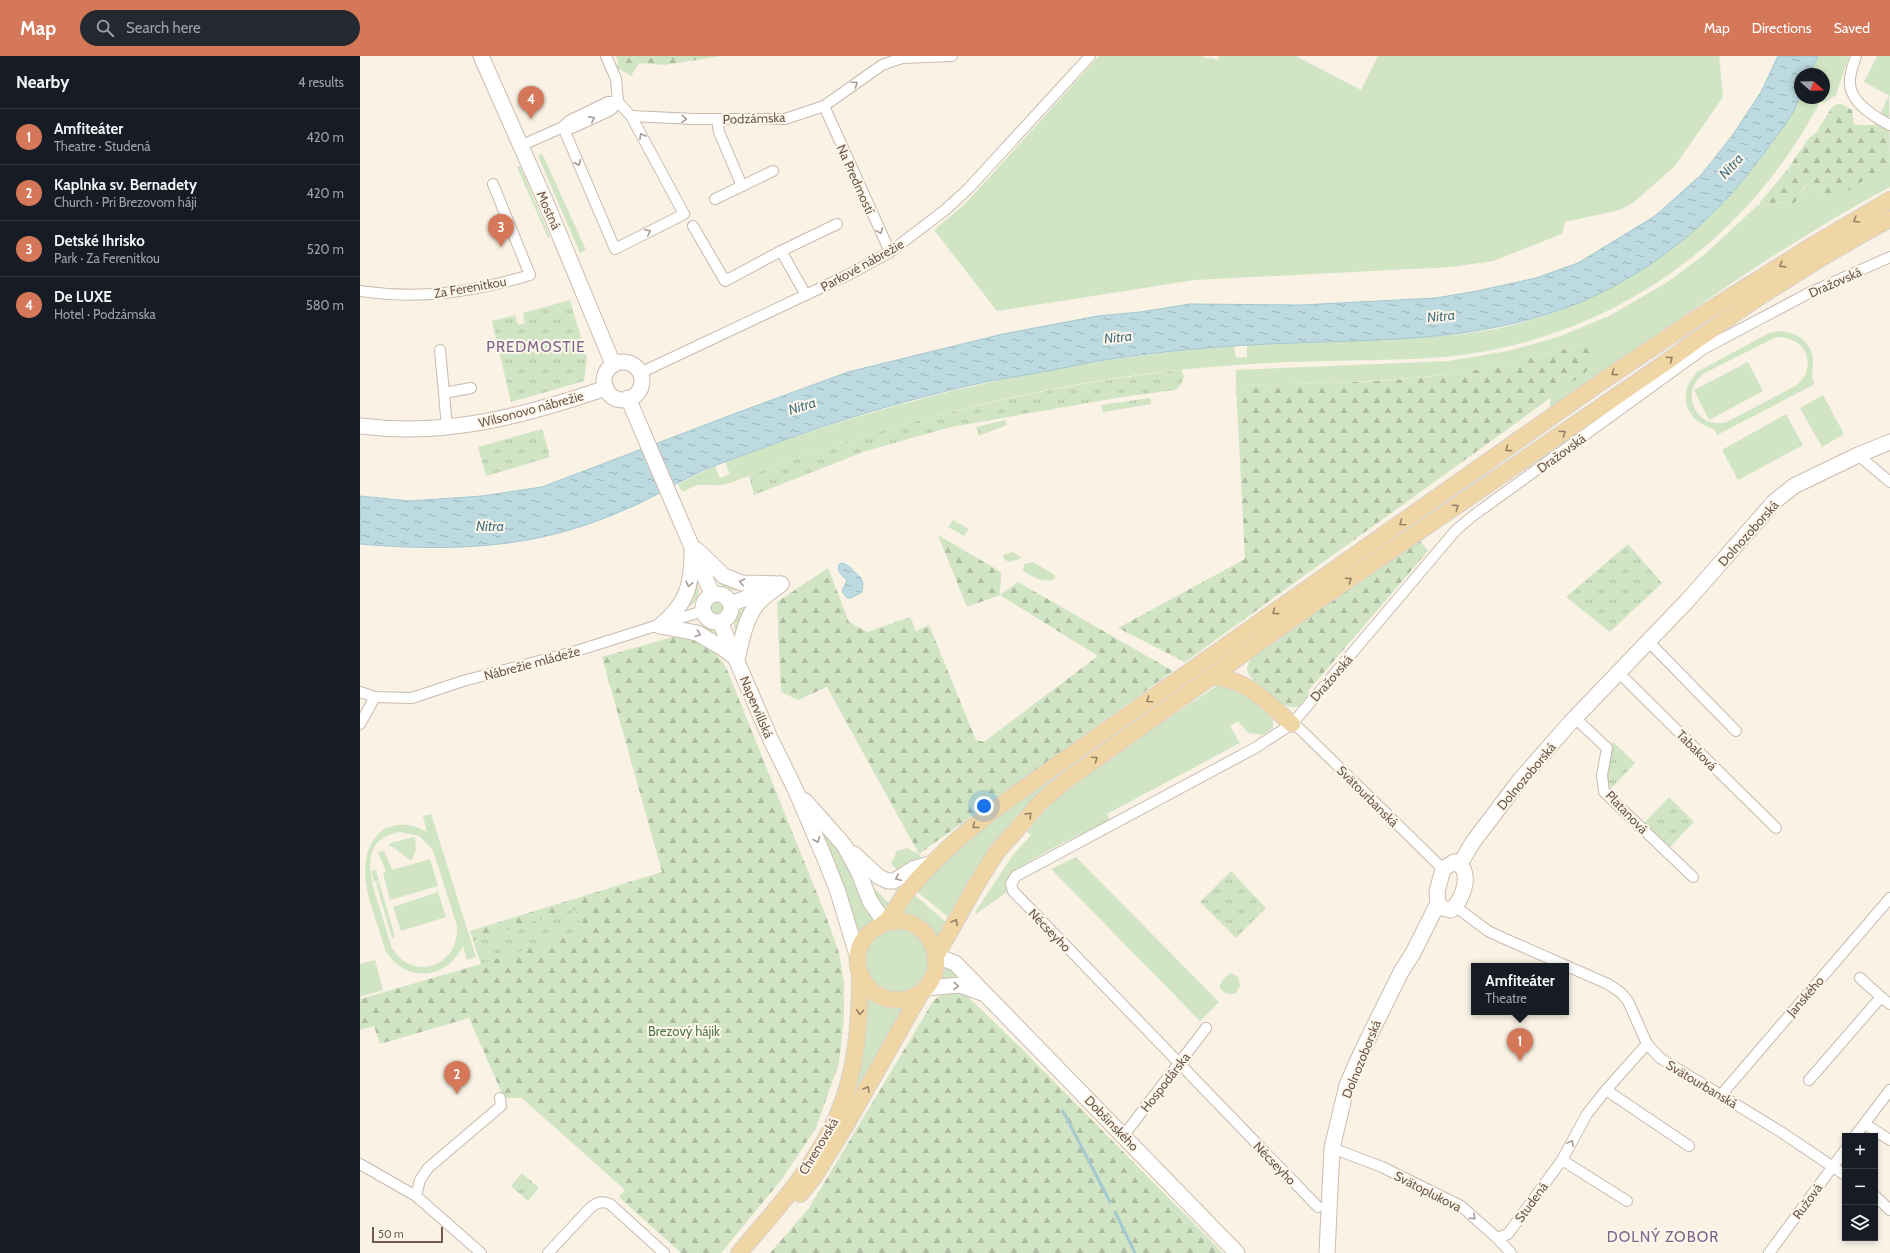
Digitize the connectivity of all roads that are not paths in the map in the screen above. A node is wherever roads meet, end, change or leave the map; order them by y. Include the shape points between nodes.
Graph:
1 (481, 56) edge
2 (606, 56) edge
3 (952, 56) edge
4 (1090, 56) edge
5 (1856, 56) edge
6 (618, 102) junction
7 (824, 106) junction
8 (631, 116) junction
9 (717, 120) junction
10 (1890, 125) edge
11 (563, 127) junction
12 (520, 146) junction
13 (773, 171) dead end
14 (493, 184) dead end
15 (742, 186) junction
16 (715, 199) dead end
17 (1890, 200) edge
18 (1890, 219) edge
19 (837, 224) dead end
20 (693, 226) dead end
21 (781, 251) junction
22 (890, 252) junction
23 (1890, 257) edge
24 (360, 291) edge
25 (806, 295) junction
26 (440, 350) dead end
27 (613, 364) junction
28 (640, 373) junction
29 (471, 388) dead end
30 (606, 388) junction
31 (444, 393) junction
32 (628, 398) junction
33 (360, 426) edge
34 (447, 428) junction
35 (1890, 442) edge
36 (1858, 455) junction
37 (1890, 482) edge
38 (692, 545) junction
39 (781, 584) junction
40 (712, 594) junction
41 (730, 604) junction
42 (703, 611) junction
43 (720, 622) junction
44 (660, 626) junction
45 (1648, 641) junction
46 (1249, 650) junction
47 (737, 659) junction
48 (1618, 672) junction
49 (1212, 676) junction
50 (1248, 686) junction
51 (360, 692) edge
52 (375, 697) junction
53 (363, 712) edge
54 (1575, 718) junction
55 (360, 724) edge
56 (1292, 724) junction
57 (1736, 731) dead end
58 (796, 791) junction
59 (1776, 828) dead end
60 (844, 845) junction
61 (933, 863) junction
62 (1460, 864) junction
63 (1443, 869) junction
64 (1693, 877) dead end
65 (1890, 898) edge
66 (1438, 903) junction
67 (1456, 907) junction
68 (885, 923) junction
69 (936, 956) junction
70 (1561, 963) edge
71 (859, 965) junction
72 (1569, 966) edge
73 (1860, 978) dead end
74 (923, 989) junction
75 (986, 994) junction
76 (1881, 997) junction
77 (1890, 1004) edge
78 (1206, 1028) dead end
79 (1647, 1044) junction
80 (1179, 1063) junction
81 (1808, 1080) dead end
82 (1606, 1090) junction
83 (1890, 1090) edge
84 (1721, 1094) junction
85 (500, 1098) dead end
86 (1865, 1124) junction
87 (1858, 1133) edge
88 (1124, 1135) junction
89 (1890, 1140) edge
90 (1689, 1146) dead end
91 (1332, 1148) junction
92 (1842, 1154) edge
93 (1562, 1160) junction
94 (360, 1164) edge
95 (1833, 1166) junction
96 (1842, 1173) edge
97 (416, 1196) junction
98 (1878, 1199) edge
99 (1627, 1201) dead end
100 (1318, 1207) dead end
101 (1890, 1210) edge
102 (1497, 1238) junction
103 (481, 1253) edge
104 (548, 1253) edge
105 (664, 1253) edge
106 (739, 1253) edge
107 (752, 1253) edge
108 (1237, 1253) edge
109 (1327, 1253) edge
110 (1511, 1253) edge
111 (1769, 1253) edge

1 - 12 street, Mostná
2 - 6 street via 616,80
7 -> 3 street, Podzámska via 882,65 902,58
4 - 22 street, Parkové nábrežie via 968,189 933,220
5 - 10 street via 1850,74 1853,94 1874,117
6 - 8 street
6 - 11 street via 608,102 569,121
7 - 9 street, Podzámska via 785,119
7 -> 22 street, Na Predmostí
8 -> 9 street, Podzámska
11 -> 8 street via 614,249 684,214
9 - 15 street via 719,132
11 - 12 street
12 - 27 street, Mostná
13 - 15 street
14 - 24 street, Za Ferenitkou via 530,275 492,286 452,293 387,295
15 - 16 street
17 -> 61 main road via 1707,312 1601,382 1005,802
46 -> 18 main road via 1750,302
19 - 21 street
20 - 21 street via 725,281
21 - 25 street
22 - 25 street, Parkové nábrežie
23 - 56 street, Dražovská via 1809,293 1705,348 1474,515 1456,530
25 - 28 street, Parkové nábrežie
26 - 31 street
27 - 28 street via 627,362
27 - 30 street via 605,376
28 - 32 street via 640,388 636,394
29 - 31 street
30 - 32 street via 615,398
30 - 34 street, Wilsonovo nábrežie via 509,418
31 - 34 street
32 - 38 street
33 - 34 street, Wilsonovo nábrežie via 389,430
35 - 36 street, Dolnozoborská
36 - 37 street
36 - 45 street, Dolnozoborská via 1794,486 1774,502 1688,600
39 -> 38 street via 742,583 724,576
38 - 40 street
38 -> 44 street via 689,589 674,614
39 - 41 street
39 - 47 street via 758,602 746,624
40 - 41 street via 721,594
40 - 42 street via 704,601
41 - 43 street via 729,615
42 - 43 street via 709,620
42 - 44 street, Nábrežie mládeže
43 - 47 street, Napervillská
44 -> 47 street via 697,633
44 - 52 street, Nábrežie mládeže via 463,681 412,698
45 - 48 street, Dolnozoborská
45 - 57 street
46 - 49 main road
46 - 50 main road via 1244,668
47 - 58 street, Napervillská via 770,738
48 - 54 street, Dolnozoborská
48 - 59 street, Tabaková
49 - 50 main road via 1228,678
69 -> 49 main road via 996,853 1041,802 1084,766
50 - 56 main road
51 - 52 street, Nábrežie mládeže
52 - 53 street
53 - 55 street
54 - 62 street, Dolnozoborská via 1520,780 1472,842
54 - 64 street, Platanová via 1607,748 1602,775 1604,792
56 - 63 street, Svätourbanská
56 - 80 street, Nécseyho via 1249,751 1016,876 1011,884 1013,891
58 - 60 street, Napervillská
58 -> 71 street, Napervillská via 838,892
61 -> 60 street via 913,869 894,881 888,881 879,877
60 - 68 street, Napervillská via 870,901
61 - 68 main road via 910,888
62 - 63 street via 1454,862
62 - 67 street via 1465,870 1466,877
63 - 66 street, Dolnozoborská via 1437,892
65 - 84 street, Janského
66 - 67 street via 1446,910
66 - 91 street, Dolnozoborská via 1362,1051 1348,1085
67 - 70 street, Svätourbanská via 1488,930
68 - 69 main road via 899,921 917,926 930,938
68 - 71 main road via 866,936 859,948
69 - 74 main road via 934,973
69 - 75 street, Dobšinského via 955,963
71 - 74 main road via 870,990 888,999 904,999
71 -> 106 main road, Chrenovská via 860,1004 857,1036 848,1084 838,1114 826,1138 794,1185
72 - 79 street, Svätourbanská via 1620,992 1628,1001
73 - 76 street
74 -> 75 street, Dobšinského via 945,985 960,986
107 -> 74 main road, Chrenovská via 814,1177 848,1123
75 - 88 street, Dobšinského
76 - 77 street
76 - 81 street
78 - 80 street, Hospodárska
79 - 82 street, Studená
79 - 84 street, Svätourbanská via 1674,1068
80 - 88 street, Hospodárska
80 - 100 street, Nécseyho
82 - 90 street
93 -> 82 street, Studená via 1587,1114
83 - 86 street
84 - 95 street, Svätourbanská
85 - 97 street via 501,1106 428,1168 420,1180
86 - 87 street
86 - 89 street
88 - 108 street, Dobšinského
91 -> 102 street, Svätoplukova via 1382,1167 1461,1206
91 - 109 street, Dolnozoborská
92 - 95 street, Ružová
93 - 99 street
93 - 102 street, Studená via 1508,1234
94 - 97 street
95 - 96 street, Svätourbanská
95 - 111 street, Ružová
97 - 103 street
98 - 101 street
102 - 110 street, Svätoplukova
104 - 105 street via 591,1207 603,1202 610,1204

